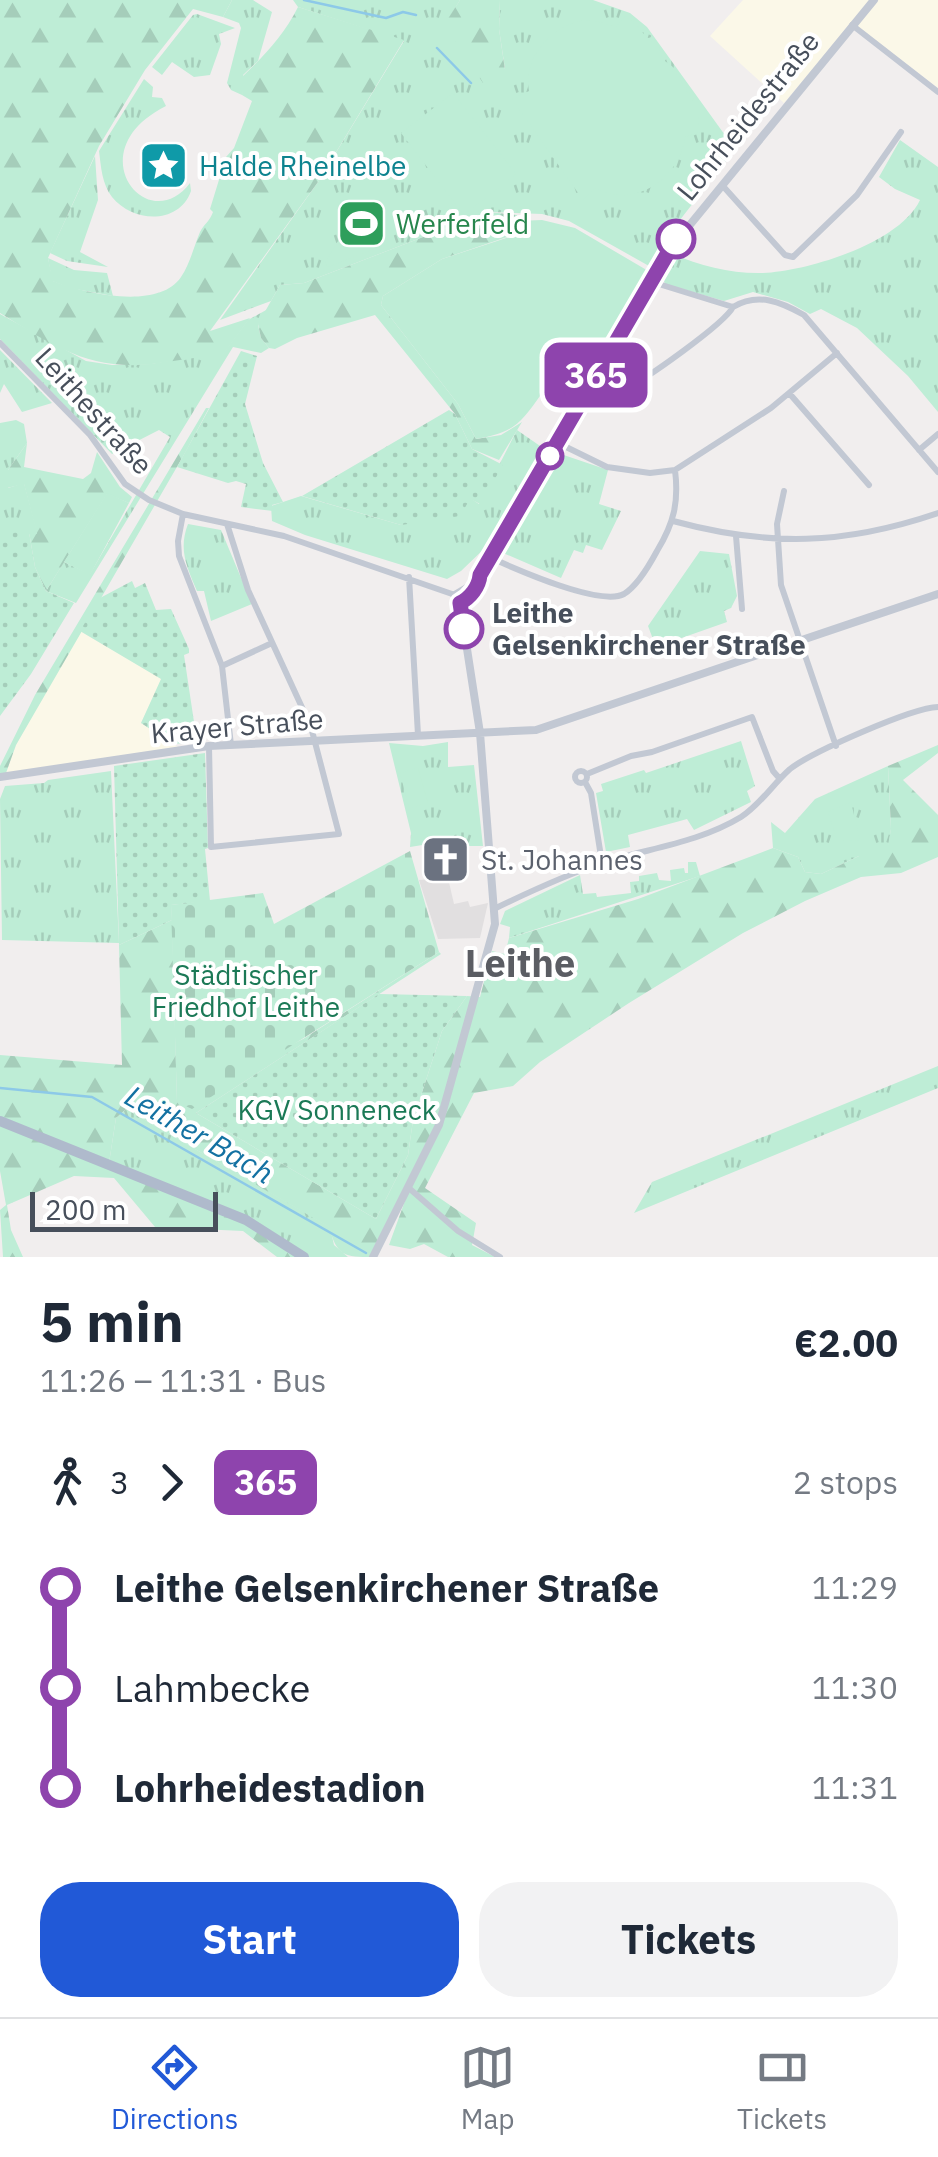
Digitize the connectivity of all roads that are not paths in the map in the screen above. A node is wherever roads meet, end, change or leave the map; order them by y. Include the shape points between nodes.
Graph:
1 (874, 0) edge
2 (852, 25) junction
3 (938, 92) edge
4 (901, 132) dead end
5 (721, 184) junction
6 (649, 281) junction
7 (733, 306) junction
8 (0, 343) edge
9 (837, 353) junction
10 (594, 380) junction
11 (790, 393) junction
12 (938, 434) edge
13 (558, 443) junction
14 (919, 450) junction
15 (675, 470) junction
16 (938, 472) edge
17 (869, 486) dead end
18 (784, 491) dead end
19 (938, 513) edge
20 (183, 514) junction
21 (673, 520) junction
22 (227, 524) junction
23 (736, 536) junction
24 (777, 540) junction
25 (491, 558) junction
26 (409, 578) junction
27 (938, 594) edge
28 (457, 599) junction
29 (742, 609) dead end
30 (799, 641) junction
31 (272, 643) junction
32 (222, 666) junction
33 (938, 707) edge
34 (480, 732) junction
35 (418, 736) junction
36 (312, 740) junction
37 (231, 745) junction
38 (208, 746) junction
39 (836, 746) junction
40 (0, 777) edge
41 (780, 779) junction
42 (602, 863) junction
43 (496, 908) junction
44 (0, 1121) edge
45 (410, 1189) junction
46 (304, 1257) edge
47 (374, 1257) edge
48 (500, 1257) edge

1 - 2 street, Lohrheidestraße
2 - 3 street
2 - 5 street, Lohrheidestraße
4 - 5 street via 857,195 796,256 785,256
5 - 6 street, Lohrheidestraße
6 - 7 street
6 - 10 street, Lohrheidestraße
7 - 9 street via 753,298 789,307
7 - 10 street via 708,332 624,388
8 - 20 street, Leithestraße via 90,435 126,484
9 - 11 street
9 - 14 street
10 - 13 street, Lohrheidestraße
11 - 15 street
11 - 17 street
12 - 14 street
13 - 15 street via 607,466
13 - 25 street, Lohrheidestraße
14 - 16 street
15 - 21 street
18 - 24 street
19 - 24 street via 843,537
20 - 22 street, Leithestraße
20 - 32 street via 180,556
21 - 23 street
21 - 25 street via 650,563 620,595 579,590
22 - 26 street, Leithestraße
22 - 31 street
23 - 24 street
23 - 29 street
24 - 30 street via 781,585
25 - 28 street, Lohrheidestraße
26 - 28 street, Leithestraße
26 - 35 street
27 - 30 street, Krayer Straße
28 - 34 street
30 - 34 street, Krayer Straße via 536,730
30 - 39 street
31 - 32 street
31 - 36 street
32 - 37 street
33 - 39 street via 912,711
34 - 35 street, Krayer Straße
34 - 43 street
35 - 36 street, Krayer Straße
36 - 37 street, Krayer Straße
36 - 38 street via 338,834 211,847
37 - 38 street, Krayer Straße
38 - 40 street, Krayer Straße
39 - 41 street
41 - 42 street via 748,813 719,828
41 - 42 street via 752,718 631,756 586,778
42 - 43 street
43 - 45 street via 446,1103
44 - 46 main road via 246,1220
45 - 47 street
45 - 48 street

